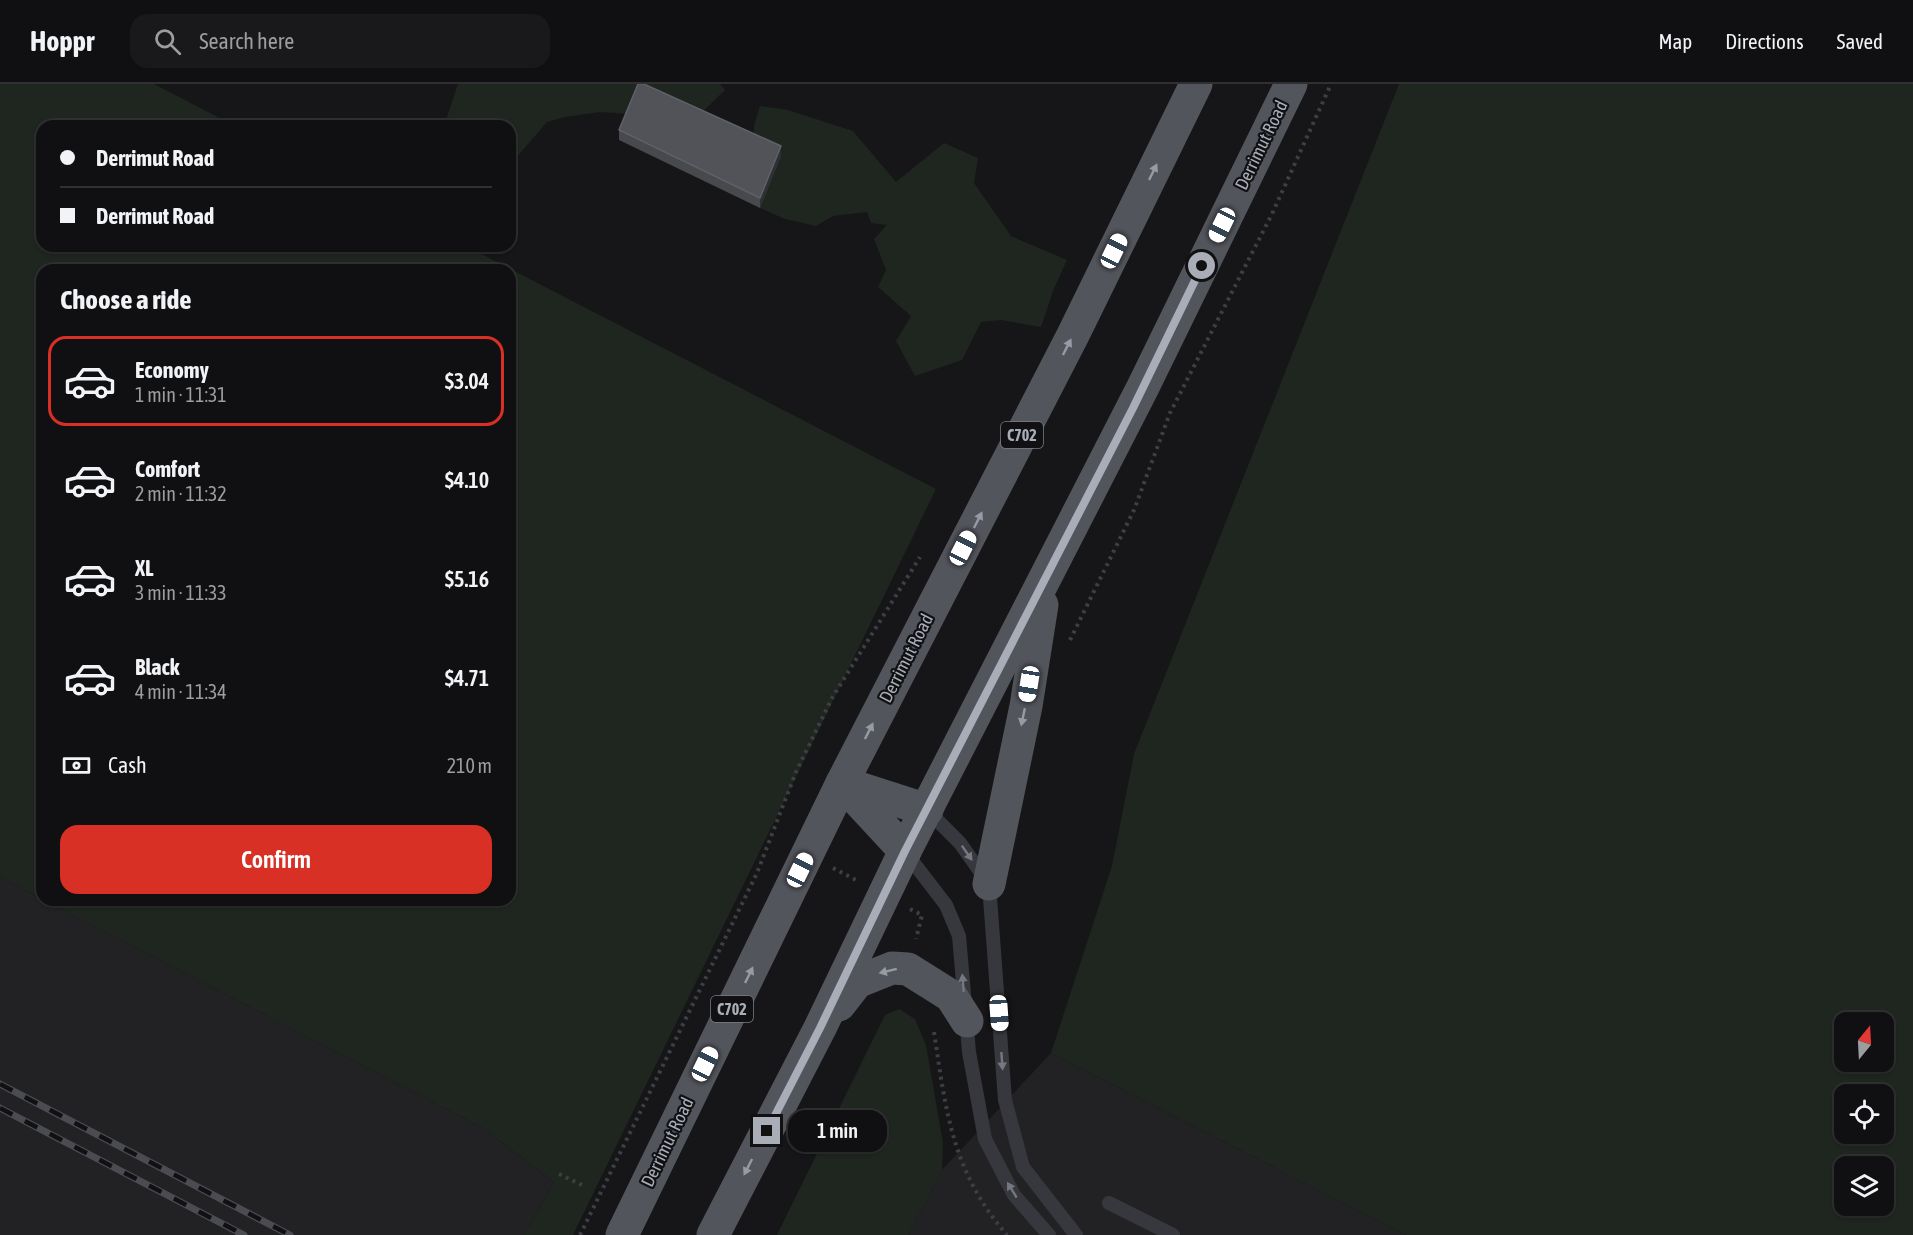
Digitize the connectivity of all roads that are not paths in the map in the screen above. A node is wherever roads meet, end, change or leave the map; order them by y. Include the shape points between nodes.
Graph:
1 (1196, 84) edge
2 (1291, 84) edge
3 (1047, 576) junction
4 (842, 783) junction
5 (927, 810) junction
6 (905, 851) junction
7 (989, 884) junction
8 (967, 1021) junction
9 (820, 1028) junction
10 (1109, 1203) dead end
11 (622, 1235) edge
12 (713, 1235) edge
13 (1049, 1235) edge
14 (1076, 1235) edge
15 (1173, 1235) edge

4 -> 1 main road, Derrimut Road / C702 via 1073,335
2 - 3 main road, Derrimut Road
3 - 5 main road, Derrimut Road
3 -> 7 main road via 1026,706
4 - 5 main road
4 - 6 main road
11 -> 4 main road, Derrimut Road / C702
5 - 6 main road, Derrimut Road
5 -> 7 lane via 960,843
8 -> 6 lane via 959,936 946,905
6 - 9 main road, Derrimut Road
7 -> 14 lane via 1005,1100 1023,1167
8 -> 9 main road via 951,996 908,969 892,968 857,982
13 -> 8 lane via 1014,1195 984,1139
9 -> 12 main road, Derrimut Road
10 - 15 lane

